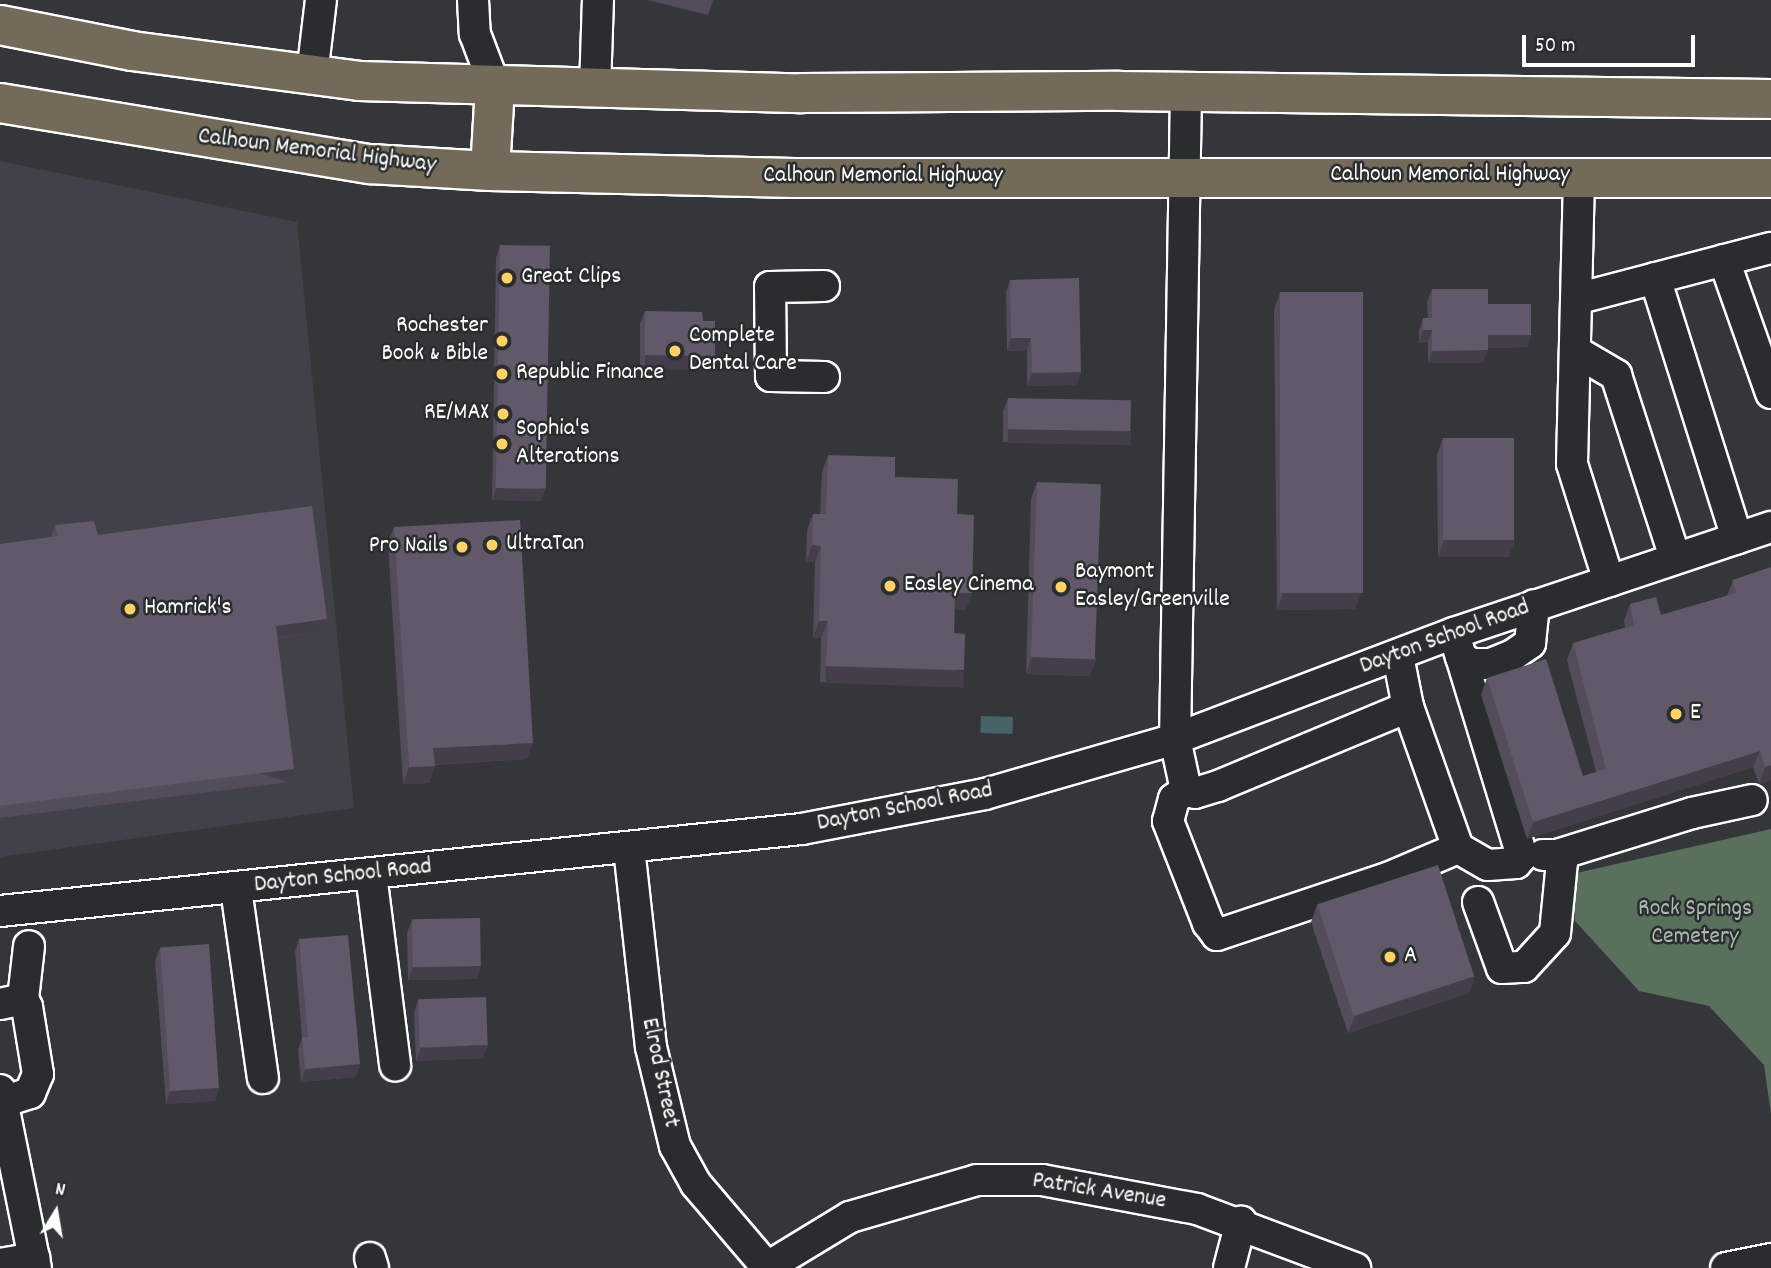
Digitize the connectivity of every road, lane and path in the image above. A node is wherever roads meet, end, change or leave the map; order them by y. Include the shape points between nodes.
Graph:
1 (321, 0) edge
2 (473, 0) edge
3 (598, 0) edge
4 (0, 25) edge
5 (312, 75) junction
6 (495, 87) junction
7 (595, 89) junction
8 (1186, 92) junction
9 (1771, 99) edge
10 (0, 103) edge
11 (490, 171) junction
12 (1184, 175) junction
13 (1579, 177) junction
14 (1771, 178) edge
15 (1771, 248) edge
16 (1724, 260) junction
17 (1655, 278) junction
18 (824, 286) dead end
19 (1576, 299) junction
20 (1575, 351) junction
21 (824, 377) dead end
22 (1771, 393) edge
23 (1771, 527) edge
24 (1737, 538) junction
25 (1675, 558) junction
26 (1609, 581) junction
27 (1534, 605) junction
28 (1457, 645) junction
29 (1398, 656) junction
30 (1408, 707) junction
31 (1175, 739) junction
32 (1186, 790) junction
33 (1752, 800) dead end
34 (629, 848) junction
35 (1458, 848) junction
36 (1543, 856) junction
37 (371, 874) junction
38 (236, 889) junction
39 (0, 911) edge
40 (29, 946) dead end
41 (11, 1001) edge
42 (395, 1065) dead end
43 (263, 1078) dead end
44 (1, 1096) edge
45 (1241, 1222) junction
46 (1771, 1259) edge
47 (35, 1263) edge
48 (0, 1264) edge
49 (767, 1268) edge
50 (1229, 1268) edge
51 (1355, 1268) edge
52 (1726, 1268) edge

1 - 5 street
2 - 6 street via 475,34
3 - 7 street
4 - 5 highway via 132,51
5 - 6 highway
6 - 7 highway
6 - 11 highway
7 - 8 highway
8 - 9 highway
8 - 12 street
10 - 11 highway, Calhoun Memorial Highway via 370,164
11 - 12 highway, Calhoun Memorial Highway via 804,178
12 - 13 highway, Calhoun Memorial Highway
12 - 31 street
13 - 14 highway, Calhoun Memorial Highway
13 - 19 street
15 - 16 street
16 - 17 street
16 - 22 street
17 - 19 street
17 - 24 street
18 - 21 street via 770,287 771,376
19 - 20 street
20 - 25 street via 1616,375
20 - 26 street via 1572,464
23 - 24 street, Dayton School Road
24 - 25 street, Dayton School Road
25 - 26 street, Dayton School Road
26 - 27 street, Dayton School Road
27 - 28 street, Dayton School Road
27 - 28 street via 1532,636 1525,649 1491,664 1471,664
28 - 29 street, Dayton School Road
28 - 36 street
29 - 30 street
29 - 31 street, Dayton School Road
30 - 32 street via 1217,786 1195,793
30 - 35 street
31 - 32 street
31 - 34 street, Dayton School Road via 985,794 802,828
32 - 35 street via 1174,799 1168,821 1208,923 1217,935
33 - 36 street
34 - 37 street, Dayton School Road
34 - 49 street, Elrod Street via 651,1047 675,1146 696,1184
35 - 36 street via 1488,865
35 - 36 street via 1502,968 1524,967 1555,933
37 - 38 street, Dayton School Road
37 - 42 street
38 - 39 street, Dayton School Road
38 - 43 street
40 - 41 street
41 - 44 street via 38,1074 30,1093
44 - 47 street
45 - 49 street, Patrick Avenue via 1197,1209 1042,1180 977,1180 850,1217
45 - 50 street
45 - 51 street, Patrick Avenue
46 - 52 street
47 - 48 street

